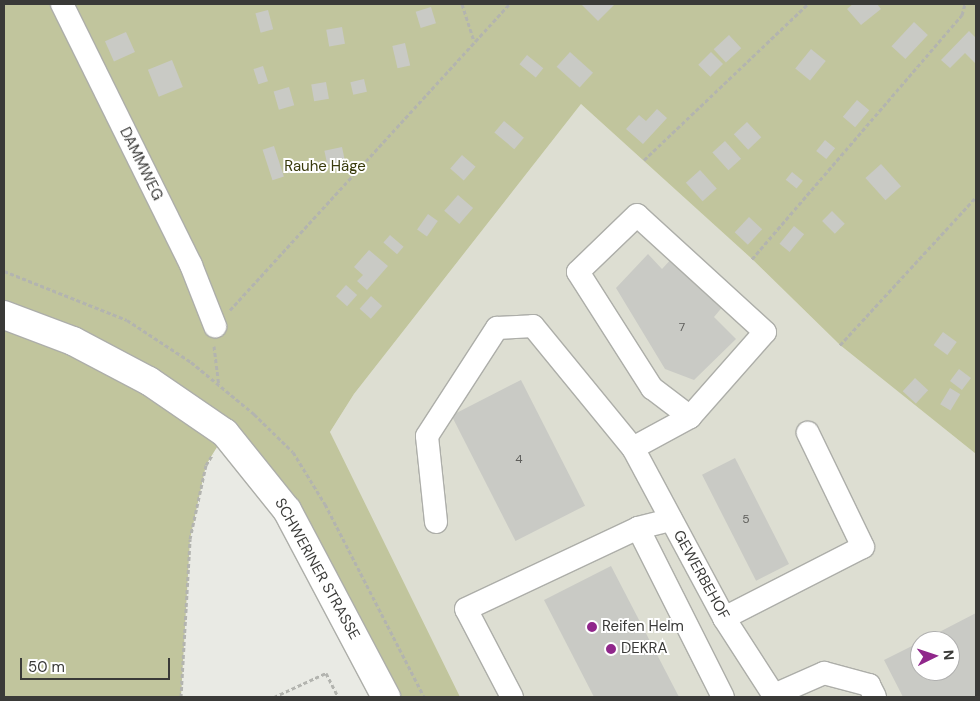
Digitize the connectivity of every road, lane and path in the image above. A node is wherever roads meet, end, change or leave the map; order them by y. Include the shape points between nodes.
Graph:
1 (62, 4) edge
2 (462, 4) edge
3 (508, 4) edge
4 (808, 4) edge
5 (965, 4) edge
6 (474, 42) junction
7 (644, 160) dead end
8 (976, 197) edge
9 (752, 259) dead end
10 (4, 315) edge
11 (215, 326) junction
12 (840, 346) dead end
13 (219, 385) dead end
14 (690, 417) junction
15 (225, 433) junction
16 (808, 433) dead end
17 (633, 448) junction
18 (671, 520) junction
19 (436, 522) dead end
20 (638, 528) junction
21 (724, 618) junction
22 (774, 696) edge
23 (181, 697) edge
24 (274, 697) edge
25 (338, 697) edge
26 (386, 697) edge
27 (512, 697) edge
28 (724, 697) edge
29 (875, 697) edge

1 - 11 street, DAMMWEG via 191,265
2 - 6 path
3 - 6 path
4 - 7 path
5 - 9 path via 962,15
6 - 11 path
8 - 12 path
10 - 15 main road, SCHWERINER STRASSE via 73,341 149,381
11 - 13 path via 215,365
14 - 14 street via 765,332 637,215 578,272 652,388
14 - 17 street
15 - 23 path via 206,465 190,539
15 - 26 main road, SCHWERINER STRASSE via 287,510
16 - 21 street via 863,547
17 - 18 street, GEWERBEHOF
17 - 19 street, GEWERBEHOF via 533,326 497,328 427,436
18 - 20 street
18 - 21 street, GEWERBEHOF
20 - 27 street via 466,609
20 - 28 street
21 - 22 street, GEWERBEHOF
22 - 29 street via 824,673 869,685
24 - 25 path via 326,673

